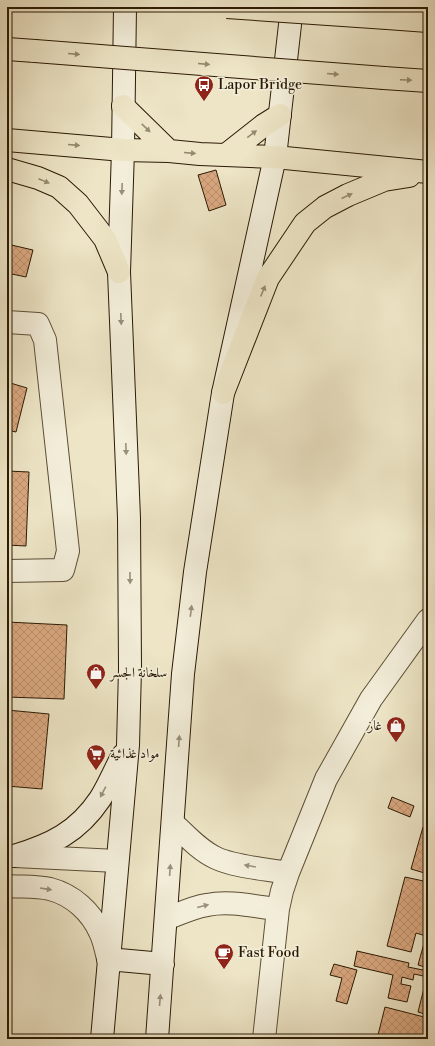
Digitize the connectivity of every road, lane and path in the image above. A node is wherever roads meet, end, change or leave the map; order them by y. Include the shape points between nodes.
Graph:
1 (125, 7) edge
2 (227, 7) edge
3 (292, 7) edge
4 (428, 21) edge
5 (7, 49) edge
6 (428, 81) edge
7 (123, 106) junction
8 (280, 116) junction
9 (7, 140) edge
10 (123, 150) junction
11 (169, 151) junction
12 (226, 155) junction
13 (275, 157) junction
14 (7, 169) edge
15 (428, 173) edge
16 (119, 272) junction
17 (7, 322) edge
18 (223, 393) junction
19 (7, 571) edge
20 (428, 620) edge
21 (128, 745) junction
22 (173, 823) junction
23 (11, 855) edge
24 (117, 861) junction
25 (288, 873) junction
26 (7, 886) edge
27 (278, 909) junction
28 (166, 919) junction
29 (108, 959) junction
30 (163, 964) junction
31 (102, 1039) edge
32 (157, 1039) edge
33 (264, 1039) edge

1 - 7 main road
2 - 4 highway, bridge
3 - 8 main road
5 -> 6 highway, bridge
7 - 10 main road
7 -> 11 highway
12 -> 8 highway via 264,125
8 - 13 main road
9 -> 10 highway
10 - 11 highway
10 -> 16 main road
11 -> 12 highway
12 - 13 highway
13 - 15 highway
13 - 18 main road
14 -> 16 highway via 59,187 78,204 105,239
18 -> 15 highway via 268,278 305,223 325,207 384,180
16 -> 21 main road via 131,588
17 - 19 main road via 38,324 45,340 68,551 62,570
22 -> 18 main road via 184,674 195,572
20 - 25 main road via 371,699 333,766
21 -> 23 main road via 100,799 83,819 63,836 40,848
21 - 24 main road
25 -> 22 main road via 216,858 202,850
28 -> 22 main road
23 - 24 main road
24 - 29 main road
25 - 27 main road
26 -> 29 main road via 50,889 66,895 81,905 101,933
28 -> 27 main road via 208,904
27 - 33 main road
28 - 30 main road
29 - 30 main road
29 - 31 main road
32 -> 30 main road

